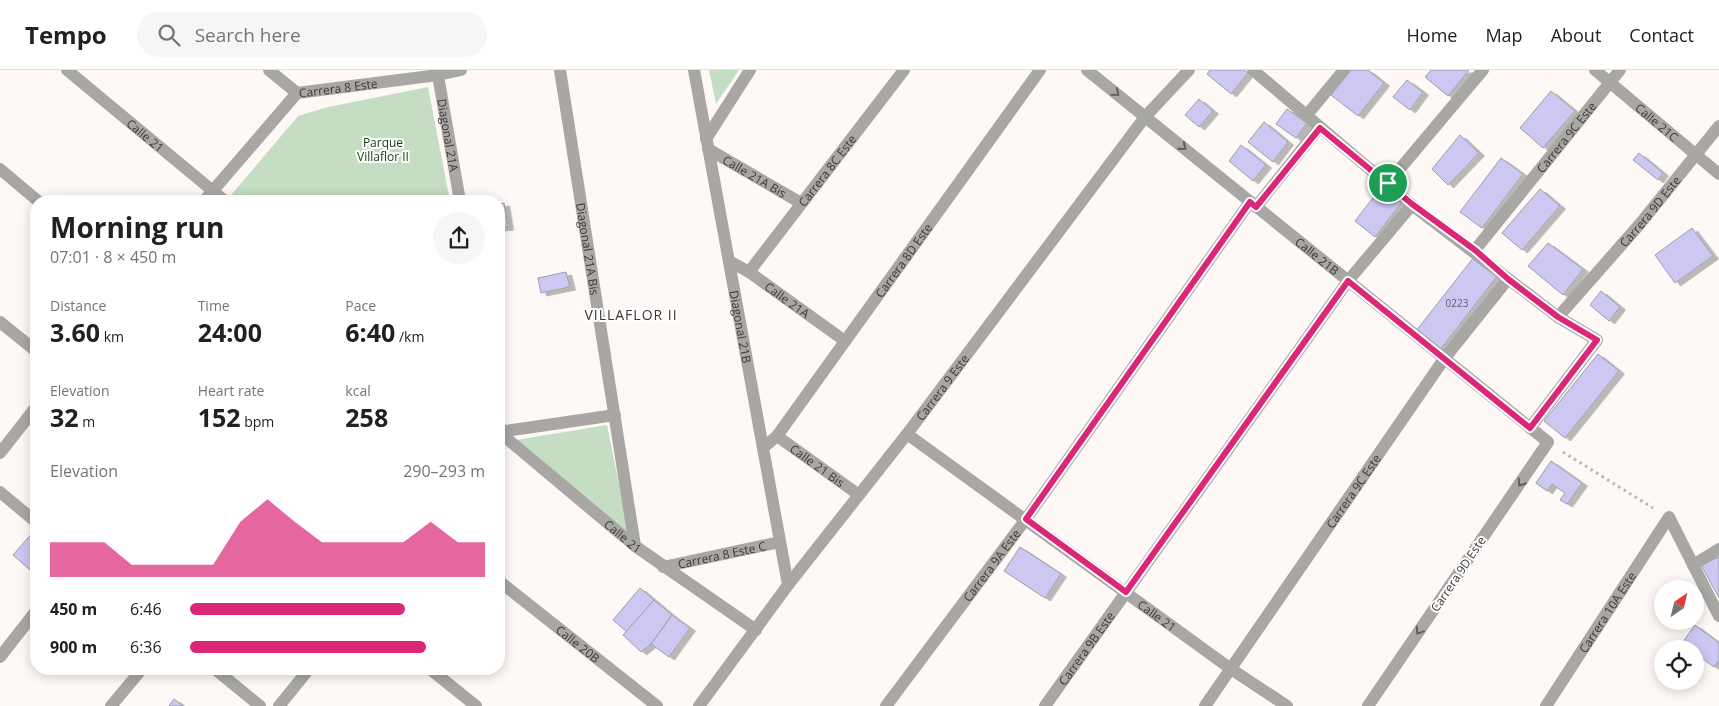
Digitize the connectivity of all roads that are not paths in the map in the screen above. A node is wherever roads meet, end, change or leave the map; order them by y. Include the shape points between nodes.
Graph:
1 (67, 70) edge
2 (269, 70) edge
3 (460, 70) edge
4 (560, 70) edge
5 (694, 70) edge
6 (750, 70) edge
7 (904, 70) edge
8 (1040, 70) edge
9 (1087, 70) edge
10 (1189, 70) edge
11 (1253, 70) edge
12 (1344, 70) edge
13 (1483, 70) edge
14 (1595, 70) edge
15 (1620, 70) edge
16 (438, 73) edge
17 (1610, 82) junction
18 (297, 93) junction
19 (1306, 116) junction
20 (1145, 117) junction
21 (1719, 126) edge
22 (1320, 128) junction
23 (707, 144) junction
24 (1696, 155) junction
25 (0, 169) edge
26 (1719, 174) edge
27 (1388, 183) junction
28 (212, 190) junction
29 (31, 195) edge
30 (208, 195) edge
31 (218, 195) edge
32 (459, 195) edge
33 (801, 204) junction
34 (1412, 204) junction
35 (1253, 205) junction
36 (1475, 250) junction
37 (729, 261) junction
38 (749, 272) junction
39 (1508, 279) junction
40 (1348, 281) junction
41 (1558, 317) junction
42 (0, 322) edge
43 (845, 341) junction
44 (30, 346) edge
45 (1444, 359) junction
46 (30, 414) edge
47 (614, 416) junction
48 (1530, 428) junction
49 (505, 431) edge
50 (907, 434) junction
51 (777, 436) junction
52 (505, 437) edge
53 (1548, 442) joint
54 (763, 448) junction
55 (0, 453) edge
56 (0, 492) edge
57 (858, 495) junction
58 (30, 517) edge
59 (1026, 519) junction
60 (780, 542) junction
61 (635, 546) junction
62 (1719, 549) edge
63 (1693, 565) junction
64 (663, 567) junction
65 (788, 585) junction
66 (505, 586) edge
67 (1126, 592) junction
68 (1719, 616) edge
69 (30, 619) edge
70 (756, 630) junction
71 (0, 657) edge
72 (1231, 669) junction
73 (137, 675) edge
74 (221, 675) edge
75 (304, 675) edge
76 (437, 675) edge
77 (112, 706) edge
78 (260, 706) edge
79 (279, 706) edge
80 (476, 706) edge
81 (657, 706) edge
82 (699, 706) edge
83 (886, 706) edge
84 (1045, 706) edge
85 (1205, 706) edge
86 (1287, 706) edge
87 (1368, 706) edge
88 (1546, 706) edge

1 - 28 street, Calle 21
2 - 18 street
3 - 16 street, Carrera 8 Este
4 - 47 street, Diagonal 21A Bis
5 - 23 street, Diagonal 21B
6 - 23 street
7 - 33 street, Carrera 8C Este
8 - 43 street, Carrera 8D Este
9 -> 20 street, Calle 21B
10 - 20 street, Carrera 9 Este
11 - 19 street
12 - 19 street
13 - 27 street
14 - 17 street, Calle 21C
15 - 17 street, Carrera 9C Este
16 - 18 street, Carrera 8 Este
16 - 32 street, Diagonal 21A
17 - 24 street, Calle 21C
17 - 36 street, Carrera 9C Este
18 - 28 street, Carrera 8 Este
19 - 22 street
20 -> 35 street, Calle 21B
20 - 50 street, Carrera 9 Este
21 - 24 street, Carrera 9D Este
22 - 27 street
22 - 35 street, Carrera 9A Este
23 - 33 street, Calle 21A Bis
23 - 37 street, Diagonal 21B
24 - 26 street, Calle 21C
24 - 41 street, Carrera 9D Este
25 - 29 street
27 - 34 street
28 - 30 street, Carrera 8 Este
28 - 31 street, Calle 21
33 - 38 street, Carrera 8C Este
34 - 36 street
34 - 40 street, Carrera 9B Este
35 - 40 street, Calle 21B
35 - 59 street, Carrera 9A Este
36 - 39 street
37 - 38 street, Calle 21A
37 - 54 street, Diagonal 21B
38 - 43 street, Calle 21A
39 - 41 street
39 - 45 street, Carrera 9C Este
40 - 45 street, Calle 21B
40 - 67 street, Carrera 9B Este
41 - 48 street via 1597,340
42 - 44 street
43 - 51 street, Carrera 8D Este
45 - 48 street, Calle 21B
45 - 72 street, Carrera 9C Este
46 - 55 street
47 - 49 street
47 - 61 street, Diagonal 21A Bis
48 - 53 street, Calle 21B
50 - 57 street, Carrera 9 Este
50 - 59 street, Calle 21
51 - 54 street, Carrera 8D Este
51 - 57 street, Calle 21 Bis
52 - 61 street, Calle 21
53 -> 87 street, Carrera 9D Este
54 - 60 street, Diagonal 21B
56 - 58 street
57 - 65 street, Carrera 9 Este
59 - 67 street, Calle 21
59 - 83 street, Carrera 9A Este
60 - 64 street, Carrera 8 Este C
60 - 65 street, Diagonal 21B
61 - 64 street, Calle 21
62 - 63 street
63 - 68 street
63 - 88 street, Carrera 10A Este via 1668,518
64 - 70 street, Calle 21
65 - 70 street, Carrera 9 Este
66 - 81 street, Calle 20B
67 - 72 street, Calle 21
67 - 84 street, Carrera 9B Este
69 - 71 street
70 - 82 street, Carrera 9 Este
72 - 85 street, Carrera 9C Este
72 - 86 street, Calle 21
73 - 77 street
74 - 78 street
75 - 79 street
76 - 80 street

